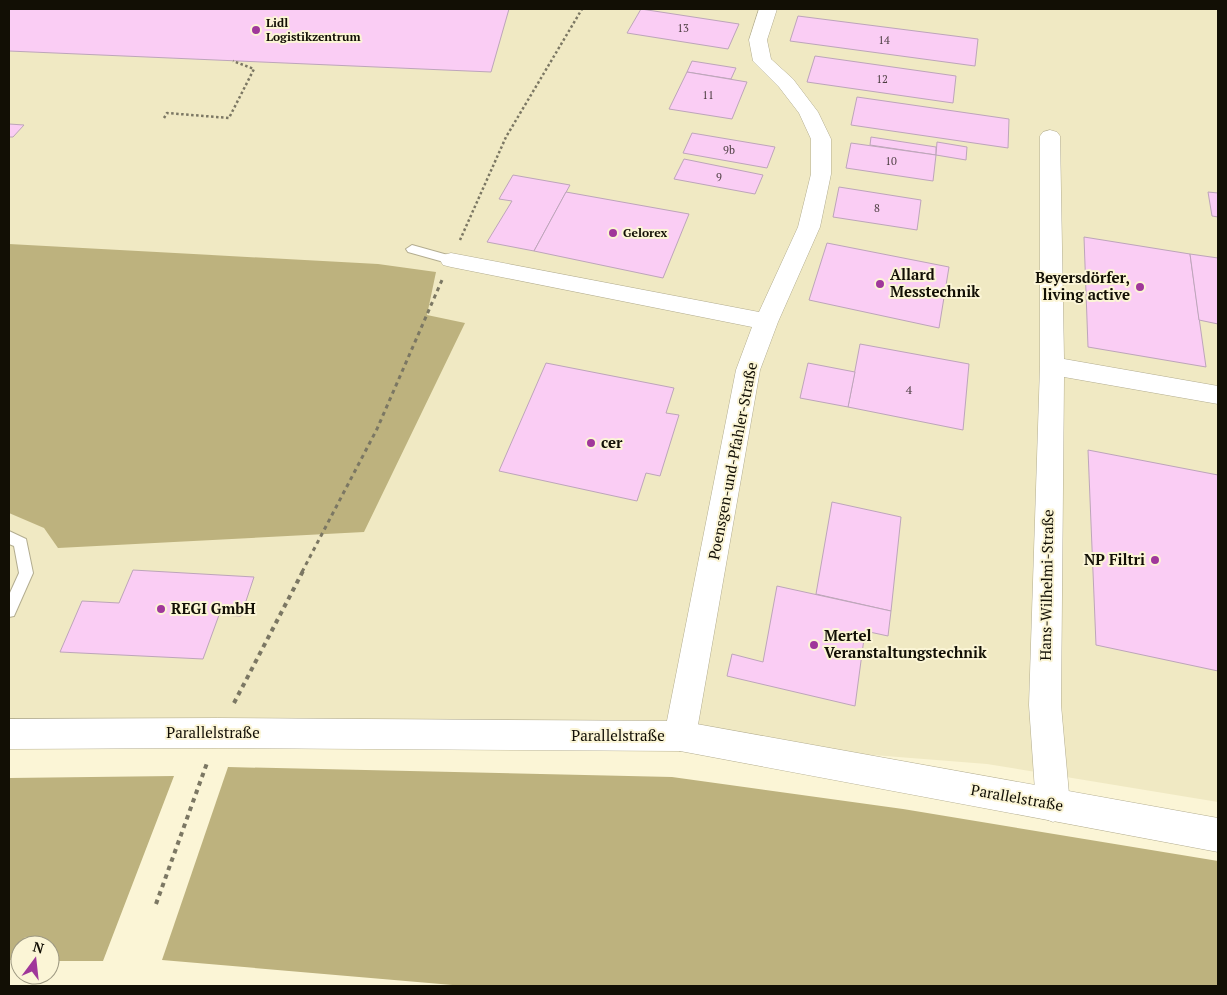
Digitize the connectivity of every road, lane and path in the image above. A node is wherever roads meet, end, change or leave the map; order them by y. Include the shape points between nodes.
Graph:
1 (582, 9) edge
2 (768, 9) edge
3 (233, 61) dead end
4 (164, 118) dead end
5 (1050, 136) dead end
6 (412, 249) dead end
7 (451, 260) junction
8 (766, 322) junction
9 (1052, 366) junction
10 (1218, 395) edge
11 (9, 537) edge
12 (9, 611) edge
13 (218, 732) junction
14 (9, 734) edge
15 (680, 736) junction
16 (1053, 805) junction
17 (1218, 835) edge
18 (156, 904) dead end

1 - 7 path via 506,137
2 - 8 street, Poensgen-und-Pfahler-Straße via 758,40 762,61 786,83 808,112 821,138 821,174 808,227
3 - 4 path via 254,69 229,118 167,113
5 - 9 street, Hans-Wilhelmi-Straße
6 - 7 lane
7 - 8 street
7 - 13 path via 377,429
8 - 15 street, Poensgen-und-Pfahler-Straße via 748,370
9 - 10 street
9 - 16 street, Hans-Wilhelmi-Straße via 1045,705
11 - 12 lane via 21,543 26,573
13 - 14 street, Parallelstraße
13 - 15 street, Parallelstraße
13 - 18 path
15 - 16 street, Parallelstraße
16 - 17 street, Parallelstraße

